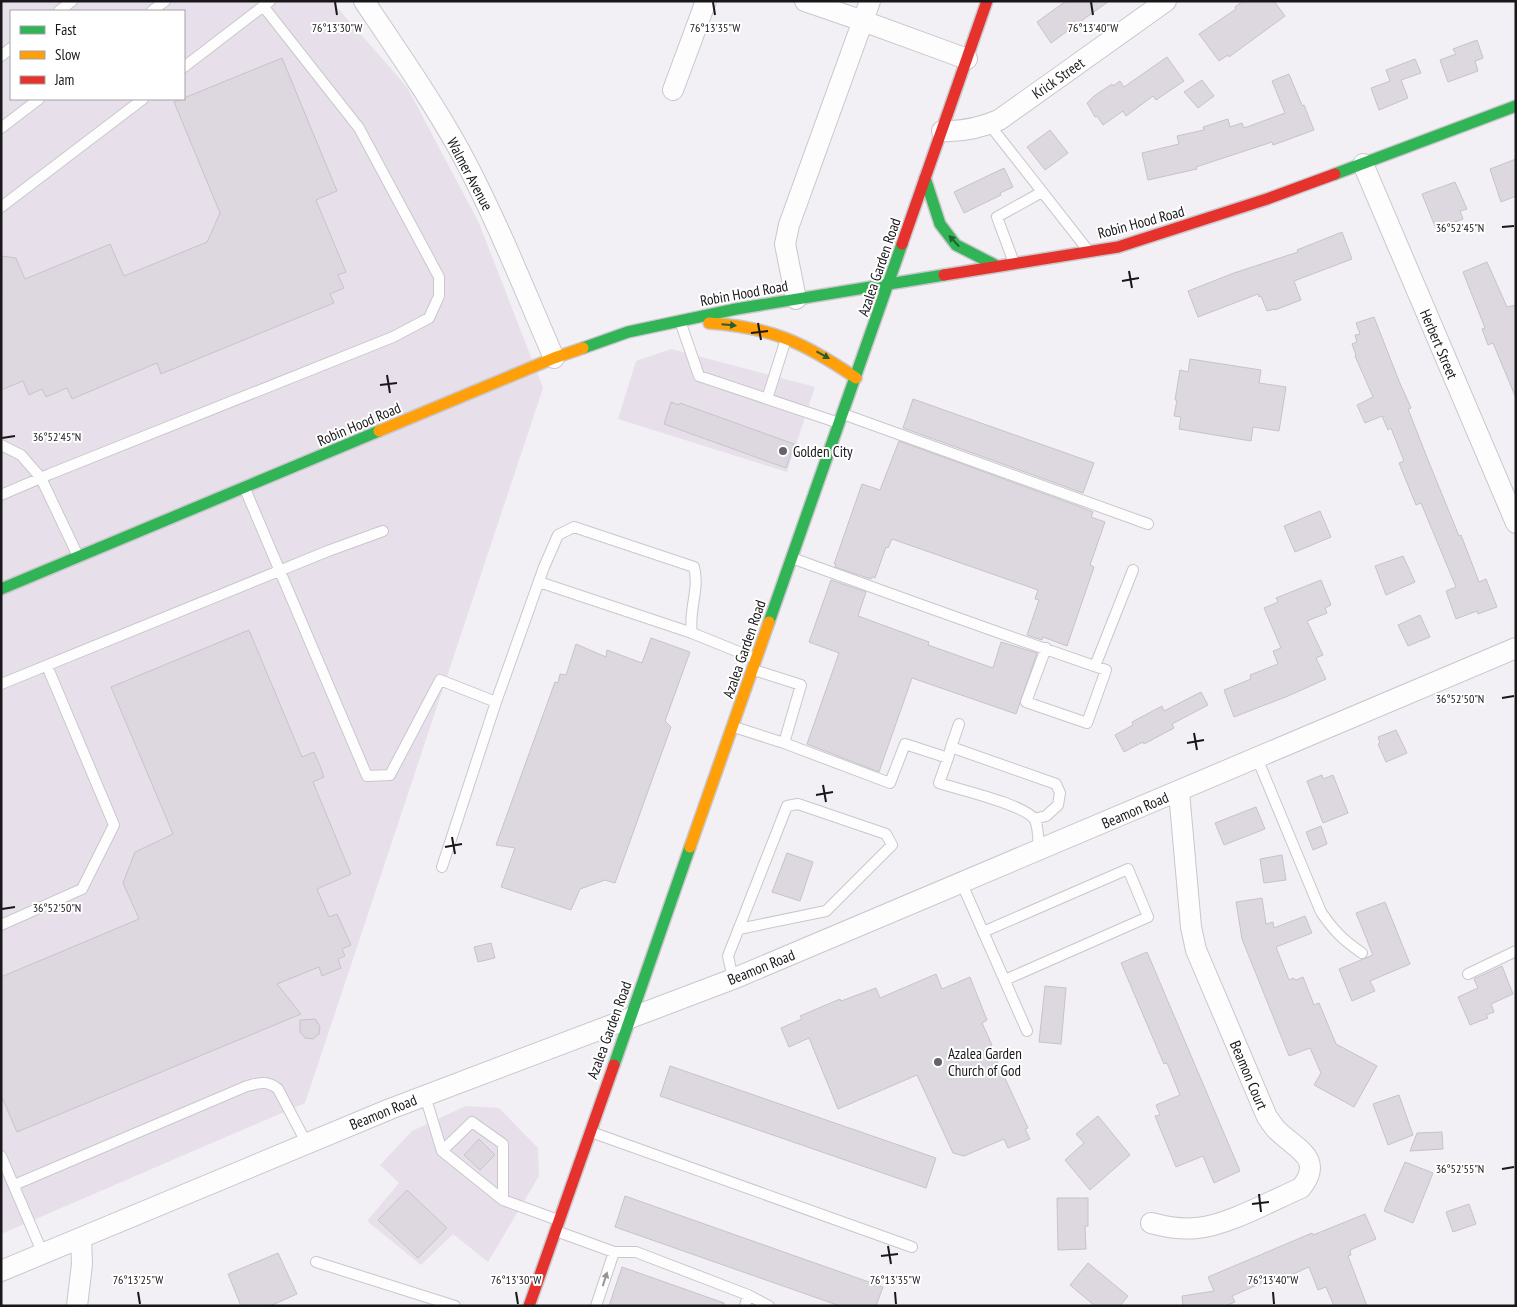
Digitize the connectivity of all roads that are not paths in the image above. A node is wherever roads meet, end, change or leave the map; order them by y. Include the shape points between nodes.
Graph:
1 (72, 1) edge
2 (165, 1) edge
3 (364, 1) edge
4 (706, 1) edge
5 (804, 1) edge
6 (870, 1) edge
7 (987, 1) edge
8 (1166, 1) edge
9 (267, 4) edge
10 (60, 10) edge
11 (153, 10) edge
12 (863, 21) junction
13 (967, 59) junction
14 (185, 66) edge
15 (673, 90) dead end
16 (38, 100) edge
17 (142, 100) edge
18 (1516, 106) edge
19 (989, 124) junction
20 (1, 128) edge
21 (942, 131) junction
22 (1363, 164) junction
23 (925, 178) junction
24 (1042, 192) junction
25 (1, 207) edge
26 (1088, 251) junction
27 (1014, 263) junction
28 (995, 266) junction
29 (889, 283) junction
30 (796, 299) junction
31 (680, 320) junction
32 (786, 338) junction
33 (554, 358) junction
34 (856, 378) junction
35 (767, 399) junction
36 (841, 419) junction
37 (1, 445) edge
38 (41, 478) junction
39 (244, 488) junction
40 (1, 495) edge
41 (1516, 523) edge
42 (1148, 524) dead end
43 (383, 531) dead end
44 (78, 557) junction
45 (792, 558) junction
46 (1133, 570) dead end
47 (280, 572) junction
48 (539, 582) junction
49 (1, 589) edge
50 (692, 633) junction
51 (1046, 648) junction
52 (1516, 648) edge
53 (755, 665) junction
54 (47, 666) junction
55 (1096, 666) junction
56 (1, 684) edge
57 (496, 702) junction
58 (959, 724) dead end
59 (733, 727) junction
60 (784, 743) junction
61 (951, 747) junction
62 (948, 758) junction
63 (1257, 758) junction
64 (1179, 792) junction
65 (1034, 819) junction
66 (1039, 851) junction
67 (442, 867) dead end
68 (962, 884) junction
69 (1, 925) edge
70 (739, 929) junction
71 (983, 932) junction
72 (1516, 951) edge
73 (1362, 953) dead end
74 (1468, 974) dead end
75 (733, 979) junction
76 (1004, 980) junction
77 (629, 1019) junction
78 (1027, 1032) dead end
79 (425, 1096) junction
80 (589, 1131) junction
81 (307, 1144) junction
82 (442, 1151) junction
83 (1, 1156) edge
84 (14, 1185) junction
85 (503, 1200) junction
86 (1151, 1223) dead end
87 (557, 1225) junction
88 (82, 1238) junction
89 (912, 1247) dead end
90 (614, 1252) junction
91 (43, 1254) junction
92 (316, 1262) dead end
93 (1, 1272) edge
94 (747, 1301) edge
95 (77, 1306) edge
96 (455, 1306) edge
97 (529, 1306) edge
98 (596, 1306) edge
99 (769, 1306) edge

1 - 10 lane
2 - 11 lane
3 - 33 street, Walmer Avenue via 459,151 493,218
4 - 15 street
5 - 12 street
6 - 12 street
7 - 13 main road, Azalea Garden Road
8 - 19 street, Krick Street
9 - 14 lane
9 - 38 lane via 359,128 439,277 440,296 429,318 393,337
12 - 13 street
12 - 30 street via 789,225 785,244
13 - 21 main road, Azalea Garden Road
16 - 20 lane
17 - 25 lane
18 - 22 main road, Robin Hood Road
19 - 21 street, Krick Street via 975,129
19 - 24 lane
21 - 23 main road, Azalea Garden Road
22 - 26 main road, Robin Hood Road via 1172,231 1118,247
22 - 41 street, Herbert Street
28 -> 23 main road via 956,245 940,224
23 - 29 main road, Azalea Garden Road
24 - 26 lane
24 - 27 lane via 997,217
26 - 27 main road, Robin Hood Road
27 - 28 main road, Robin Hood Road
28 - 29 main road, Robin Hood Road
29 - 30 main road, Robin Hood Road
29 - 34 main road, Azalea Garden Road
30 - 31 main road, Robin Hood Road
31 -> 32 main road via 747,326
31 - 33 main road, Robin Hood Road via 628,332
31 - 35 lane via 699,376
32 -> 34 main road via 827,357
32 - 35 lane
33 - 39 main road, Robin Hood Road
34 - 36 main road, Azalea Garden Road
35 - 36 lane
36 - 42 lane
36 - 45 main road, Azalea Garden Road
37 - 38 lane via 21,455
38 - 40 lane
38 - 44 lane
39 - 44 main road, Robin Hood Road
39 - 47 lane
43 - 47 lane
44 - 49 main road, Robin Hood Road
45 - 51 lane
45 - 53 main road, Azalea Garden Road
46 - 55 lane
47 - 54 lane
47 - 57 lane via 367,776 390,775 440,680
48 - 50 lane
48 - 50 lane via 558,535 574,527 694,568 697,578 690,621
48 - 57 lane
50 - 53 lane
51 - 55 lane
51 - 55 lane via 1026,702 1087,723 1106,670
52 - 63 street, Beamon Road
53 - 59 main road, Azalea Garden Road
53 - 60 lane via 801,685
54 - 56 lane
54 - 69 lane via 114,825 82,890
57 - 67 lane
58 - 61 lane
59 - 60 lane
59 - 77 main road, Azalea Garden Road
60 - 62 lane via 890,783 905,744
61 - 62 lane
61 - 65 lane via 1056,784 1060,793 1058,805 1046,816
62 - 65 lane via 939,783 1019,808
63 - 64 street, Beamon Road
63 - 73 lane via 1321,912 1345,942
64 - 66 street, Beamon Road
64 - 86 street, Beamon Court via 1191,927 1196,950 1267,1117 1277,1131 1305,1152 1310,1169 1308,1180 1301,1188 1221,1223 1198,1228 1174,1228
65 - 66 lane
66 - 68 street, Beamon Road
68 - 71 lane
68 - 75 street, Beamon Road
70 - 70 lane via 786,806 798,804 886,834 892,845 826,911
70 - 75 lane via 728,956
71 - 76 lane
71 - 76 lane via 1128,869 1148,917
72 - 74 lane
75 - 77 street, Beamon Road
76 - 78 lane
77 - 79 street, Beamon Road
77 - 80 main road, Azalea Garden Road
79 - 81 street, Beamon Road
79 - 82 lane
80 - 87 main road, Azalea Garden Road
80 - 89 lane
81 - 84 lane via 278,1089 261,1083 247,1086
81 - 88 street, Beamon Road
82 - 85 lane
82 - 85 lane via 472,1122 503,1144
83 - 84 lane
84 - 91 lane
85 - 87 lane
87 - 90 lane
87 - 97 main road, Azalea Garden Road
88 - 91 street, Beamon Road
88 - 95 street
90 - 94 lane via 636,1252
98 -> 90 lane
91 - 93 street, Beamon Road
92 - 96 lane
94 - 99 lane

